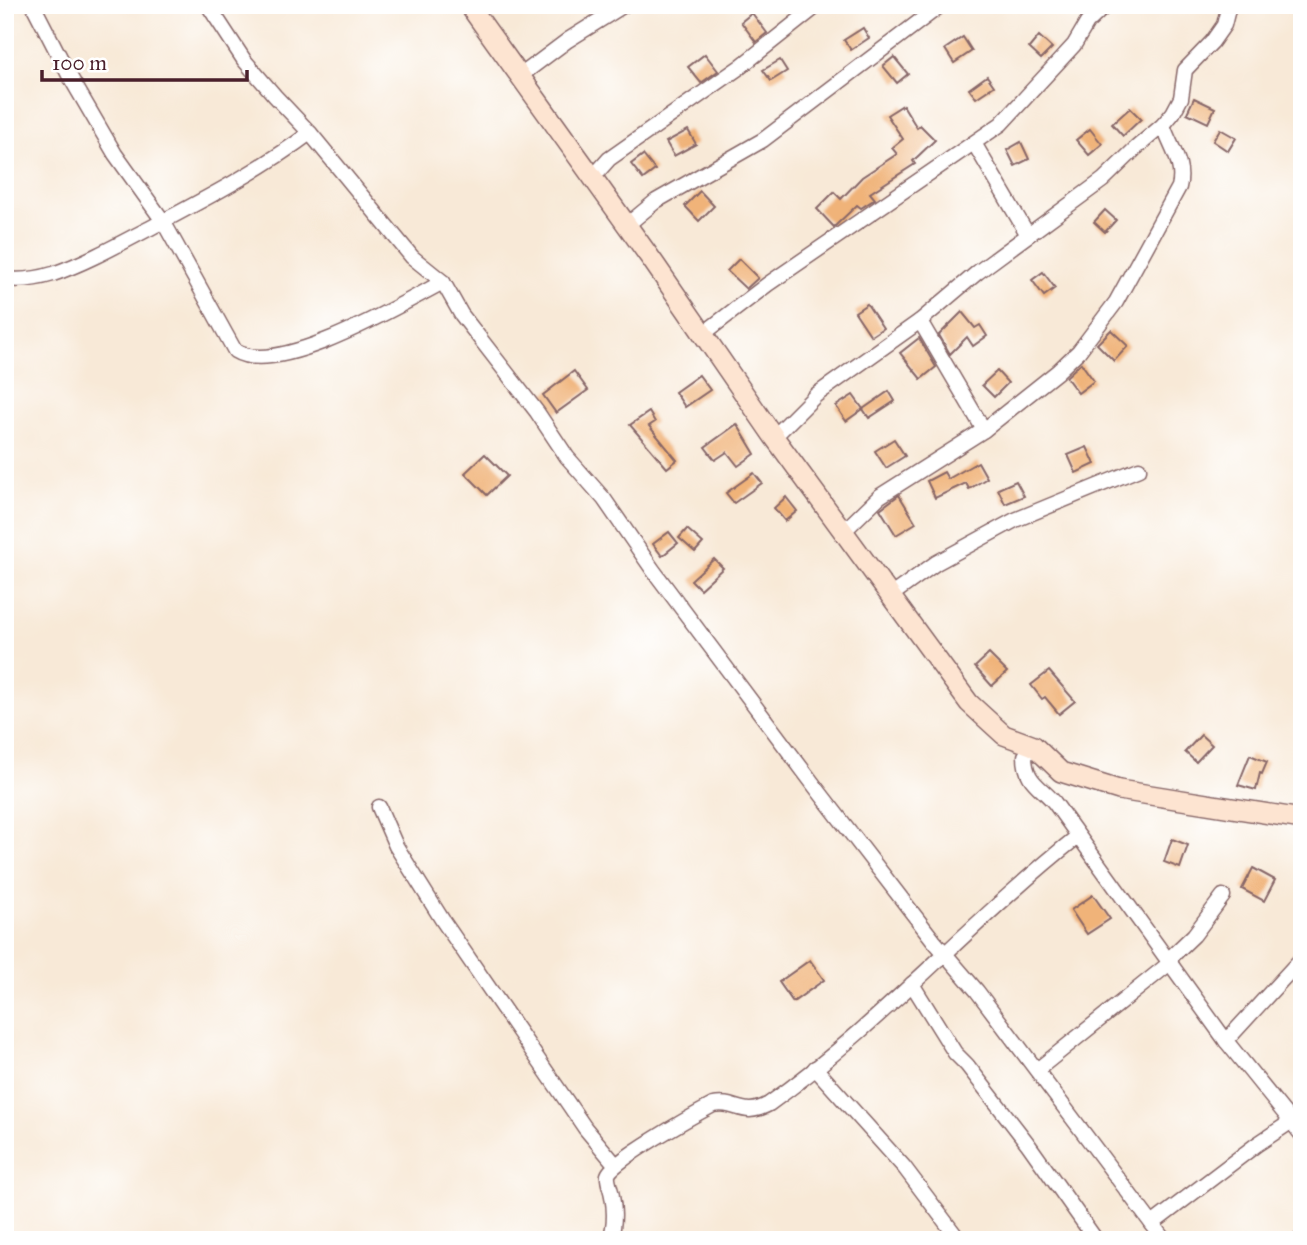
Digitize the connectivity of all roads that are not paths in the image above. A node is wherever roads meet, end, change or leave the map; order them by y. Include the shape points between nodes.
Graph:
1 (33, 5) edge
2 (208, 5) edge
3 (469, 5) edge
4 (624, 5) edge
5 (818, 5) edge
6 (941, 5) edge
7 (1106, 5) edge
8 (1229, 5) edge
9 (520, 76) junction
10 (1163, 125) junction
11 (310, 133) junction
12 (974, 143) junction
13 (593, 177) junction
14 (163, 221) junction
15 (627, 225) junction
16 (1028, 235) junction
17 (5, 279) edge
18 (443, 282) junction
19 (920, 321) junction
20 (704, 334) junction
21 (984, 430) junction
22 (774, 437) junction
23 (1139, 469) dead end
24 (843, 532) junction
25 (890, 596) junction
26 (1034, 746) junction
27 (379, 807) dead end
28 (1302, 820) edge
29 (1077, 836) junction
30 (1223, 896) dead end
31 (944, 953) junction
32 (1302, 958) edge
33 (1171, 962) junction
34 (912, 984) junction
35 (1226, 1041) junction
36 (815, 1068) junction
37 (1037, 1070) junction
38 (1292, 1121) junction
39 (1302, 1135) edge
40 (615, 1164) junction
41 (1152, 1224) junction
42 (610, 1240) edge
43 (959, 1240) edge
44 (1096, 1240) edge
45 (1164, 1240) edge

1 - 14 street via 115,154
2 - 11 street via 244,60
3 - 9 main road
4 - 9 street
5 - 13 street via 740,67 609,159
6 - 15 street via 763,140 656,201
7 - 12 street via 1018,107
8 - 10 street via 1224,25 1185,70 1181,98
9 - 13 main road
10 - 16 street via 1103,180
10 - 21 street via 1181,164 1182,177 1131,277 1079,351
11 - 14 street
11 - 18 street via 412,257
12 - 16 street
12 - 20 street via 768,284
13 - 15 main road
14 - 17 street via 51,275
14 - 18 street via 235,351 246,358 314,346
15 - 20 main road
16 - 19 street
18 - 31 street via 461,314 567,457 604,499 738,684
19 - 21 street
19 - 22 street via 816,395
20 - 22 main road
21 - 24 street via 880,496
22 - 24 main road
23 - 25 street via 1015,520 936,562
24 - 25 main road
25 - 26 main road via 969,703 1004,735
26 - 28 main road via 1060,772 1119,790
26 - 29 street via 1025,756 1025,769
27 - 40 street via 396,846 443,921 585,1128
29 - 31 street
29 - 33 street
30 - 33 street
31 - 34 street
31 - 37 street
32 - 35 street
33 - 35 street
33 - 37 street
34 - 36 street
34 - 44 street via 955,1053 1028,1144
35 - 38 street
36 - 40 street via 761,1108 745,1111 713,1105
36 - 43 street via 904,1167
37 - 41 street
38 - 39 street
38 - 41 street
40 - 42 street via 608,1177 614,1209
41 - 45 street

